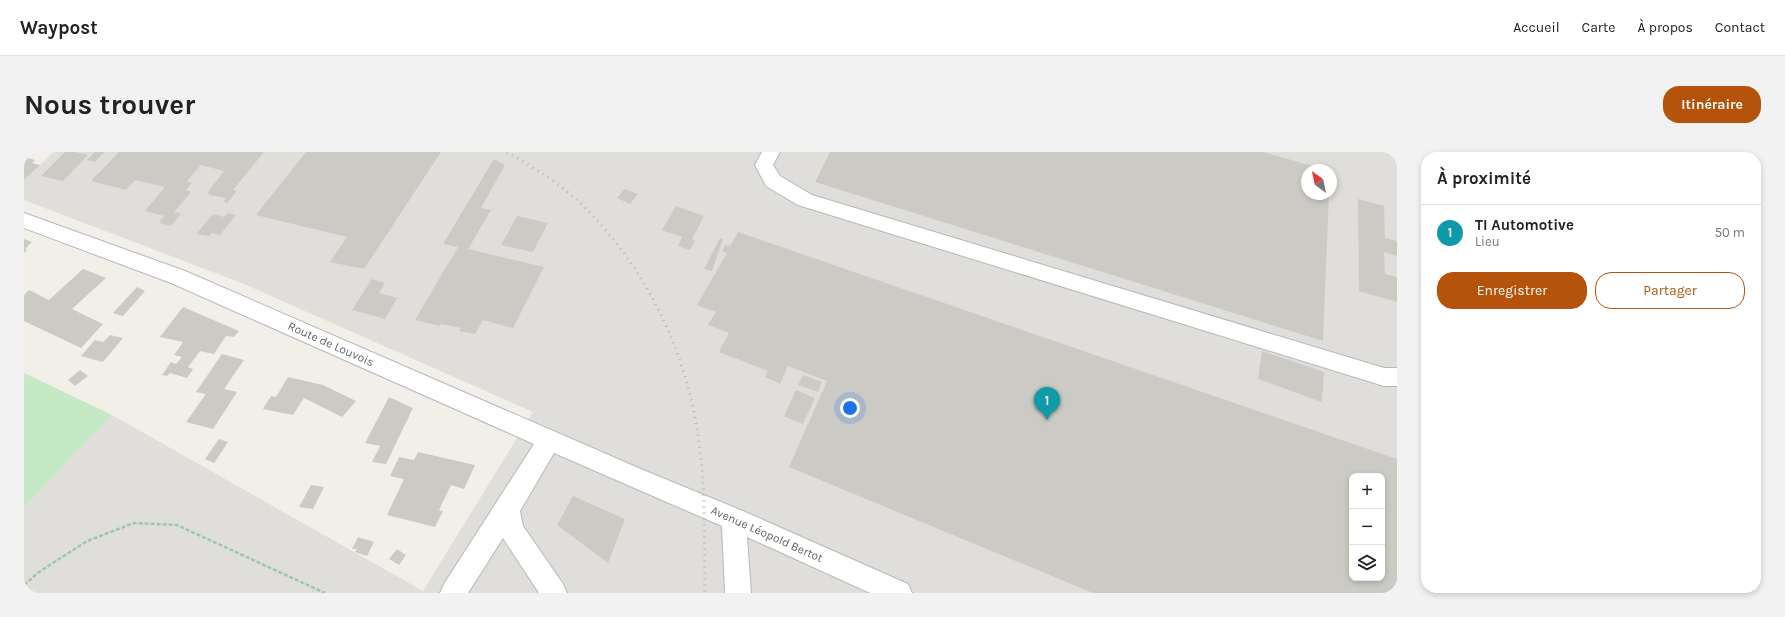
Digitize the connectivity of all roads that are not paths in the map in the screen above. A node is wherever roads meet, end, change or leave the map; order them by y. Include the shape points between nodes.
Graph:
1 (771, 152) edge
2 (24, 220) edge
3 (1397, 377) edge
4 (549, 440) junction
5 (635, 478) joint
6 (507, 509) junction
7 (734, 519) junction
8 (453, 593) edge
9 (554, 593) edge
10 (738, 593) edge
11 (899, 593) edge

1 - 3 street via 764,165 773,181 804,200 1384,377
2 - 4 street, Route de Louvois via 178,277
4 - 5 street, Route de Louvois
4 - 6 street
5 - 7 street, Avenue Léopold Bertot
6 - 8 street
6 - 9 street via 512,531
7 - 10 street
7 - 11 street, Avenue Léopold Bertot

